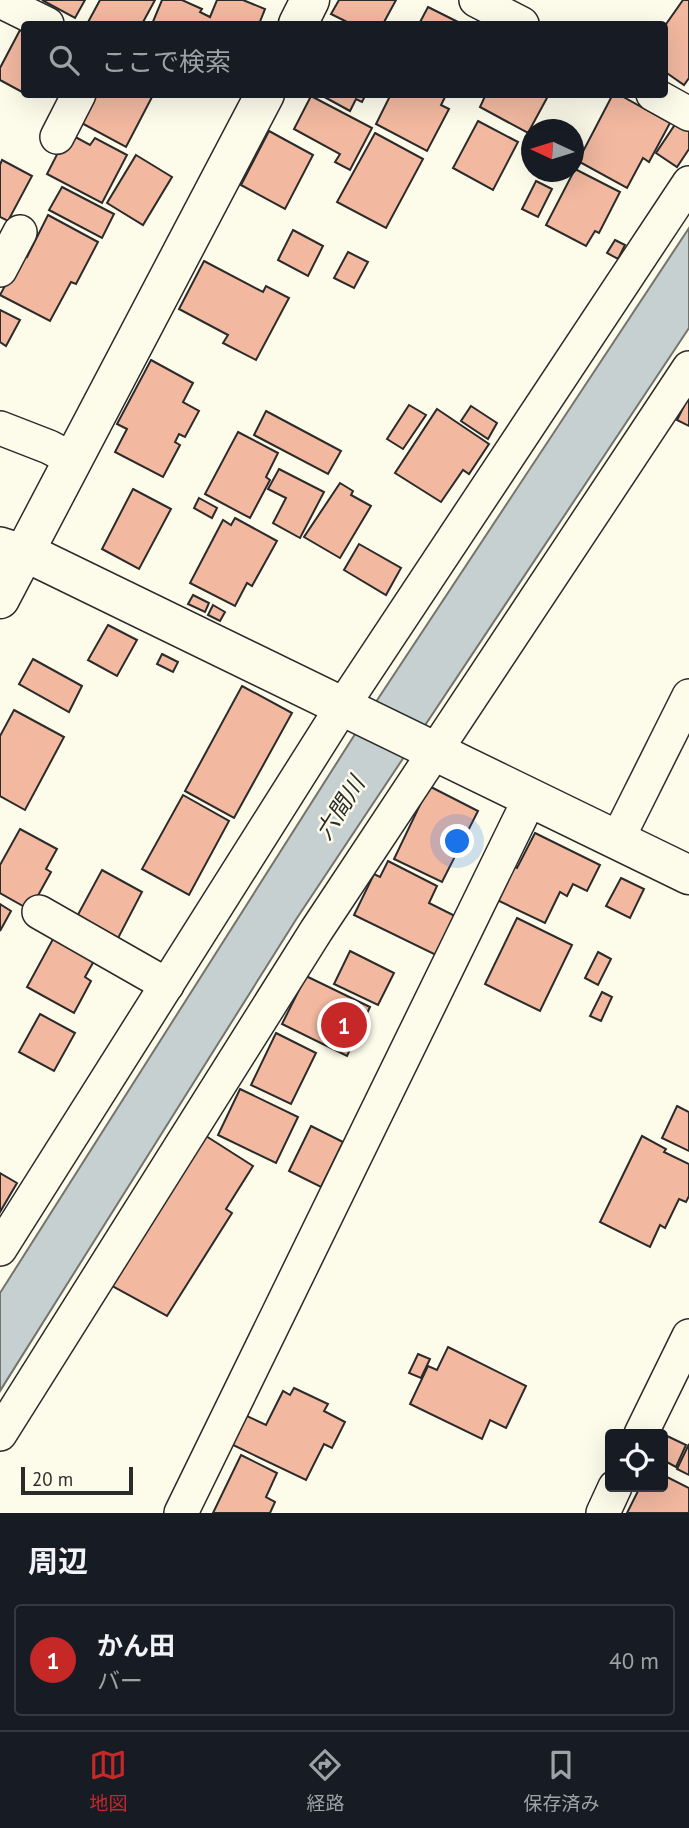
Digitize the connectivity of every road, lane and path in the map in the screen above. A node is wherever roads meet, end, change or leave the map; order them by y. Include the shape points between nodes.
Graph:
1 (310, 0) edge
2 (476, 0) edge
3 (0, 1) edge
4 (41, 21) edge
5 (300, 21) edge
6 (516, 21) edge
7 (77, 98) edge
8 (254, 98) edge
9 (660, 98) edge
10 (689, 114) edge
11 (57, 137) dead end
12 (689, 183) edge
13 (20, 232) dead end
14 (0, 270) edge
15 (689, 368) edge
16 (0, 428) edge
17 (74, 460) junction
18 (13, 548) edge
19 (0, 599) edge
20 (689, 696) edge
21 (350, 710) junction
22 (430, 749) junction
23 (530, 798) junction
24 (617, 840) junction
25 (689, 875) edge
26 (38, 912) dead end
27 (167, 985) junction
28 (0, 1248) edge
29 (689, 1336) edge
30 (643, 1429) edge
31 (0, 1434) edge
32 (613, 1492) edge
33 (181, 1513) edge
34 (603, 1513) edge

1 - 5 street
2 - 6 street
3 - 4 street
7 - 11 street
8 - 17 street
9 - 10 street
12 - 21 street
13 - 14 street
15 - 22 street
16 - 17 street
17 - 18 street
18 - 19 street
18 - 21 street
20 - 24 street
21 - 22 street
21 - 27 street
22 - 23 street
22 - 31 street
23 - 24 street
23 - 33 street
24 - 25 street
26 - 27 street
27 - 28 street
29 - 30 street
32 - 34 street

